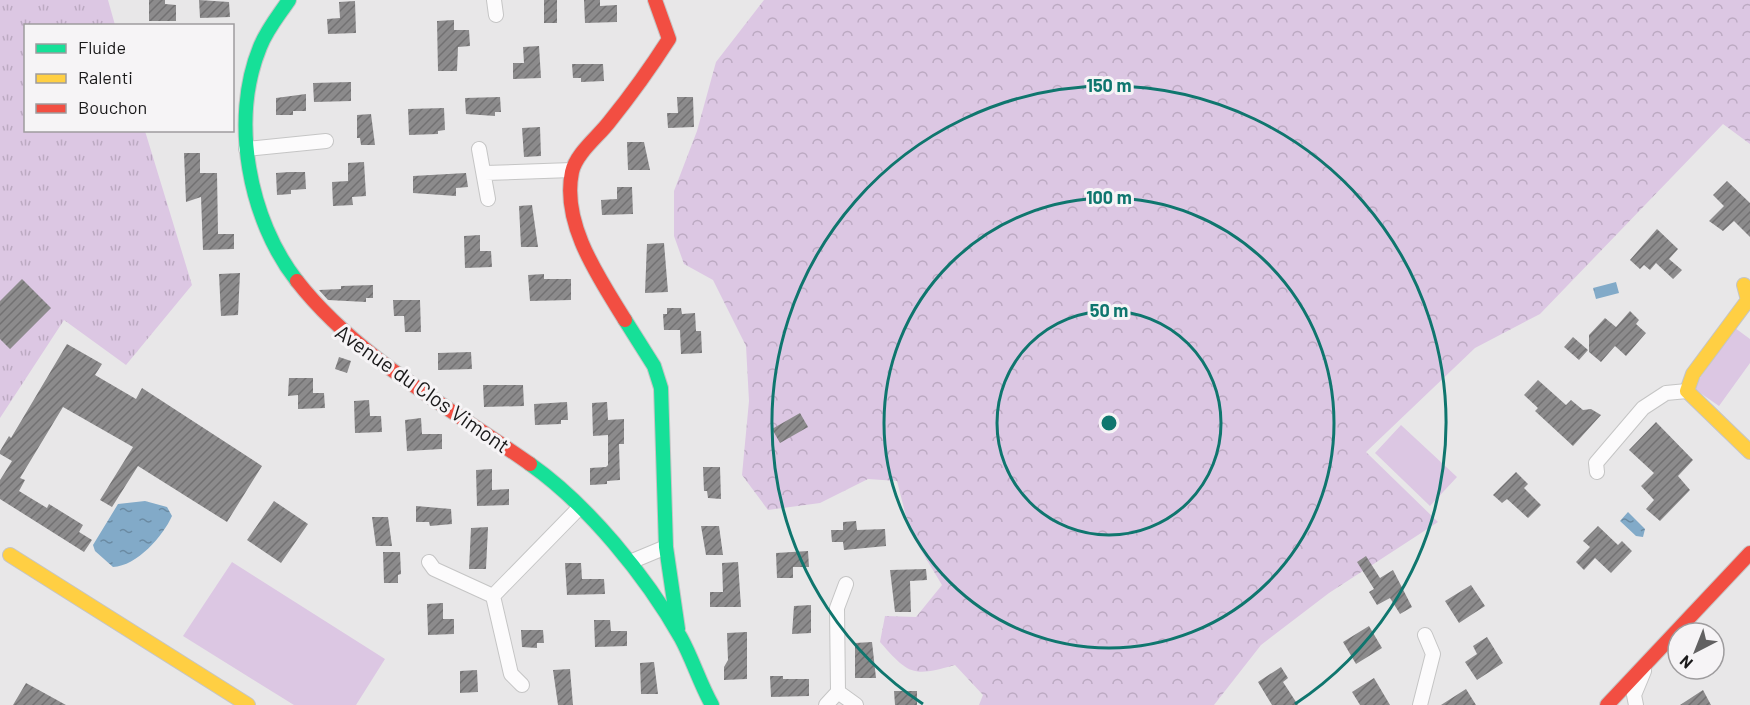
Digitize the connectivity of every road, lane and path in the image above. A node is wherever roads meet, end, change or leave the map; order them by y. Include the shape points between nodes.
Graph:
1 (289, 0) edge
2 (494, 0) edge
3 (655, 0) edge
4 (496, 15) dead end
5 (326, 141) dead end
6 (246, 149) junction
7 (479, 149) dead end
8 (572, 170) junction
9 (485, 172) junction
10 (488, 199) dead end
11 (1744, 285) dead end
12 (1687, 391) junction
13 (1750, 452) edge
14 (1597, 472) dead end
15 (579, 508) junction
16 (666, 547) junction
17 (1750, 554) edge
18 (10, 555) dead end
19 (429, 562) dead end
20 (630, 562) junction
21 (846, 584) dead end
22 (493, 596) junction
23 (1425, 634) dead end
24 (680, 636) junction
25 (1649, 658) junction
26 (522, 685) dead end
27 (838, 692) junction
28 (248, 705) edge
29 (712, 705) edge
30 (826, 705) edge
31 (856, 705) edge
32 (1420, 705) edge
33 (1607, 705) edge
34 (1636, 705) edge

1 - 6 street, Avenue du Clos Vimont via 265,36 254,73 246,118
2 - 4 street
3 - 8 street via 669,39 642,81
5 - 6 street
6 - 15 street, Avenue du Clos Vimont via 255,200 277,254 305,297 362,348 488,433 550,479
7 - 9 street
8 - 9 street
8 - 16 street, Avenue du Clos Vimont via 569,194 583,245 654,366 661,388
9 - 10 street
11 - 12 street via 1748,300 1693,374
12 - 13 street
12 - 14 street via 1666,393 1643,408 1596,463
15 - 20 street, Avenue du Clos Vimont
15 - 22 street
16 - 20 street
16 - 24 street, Avenue du Clos Vimont
17 - 25 street
18 - 28 street
19 - 22 street via 434,569
20 - 24 street, Avenue du Clos Vimont
21 - 27 street via 837,608
22 - 26 street via 511,674
23 - 32 street via 1433,654
24 - 29 street, Avenue du Clos Vimont
25 - 33 street
25 - 34 street via 1634,695
27 - 30 street
27 - 31 street

